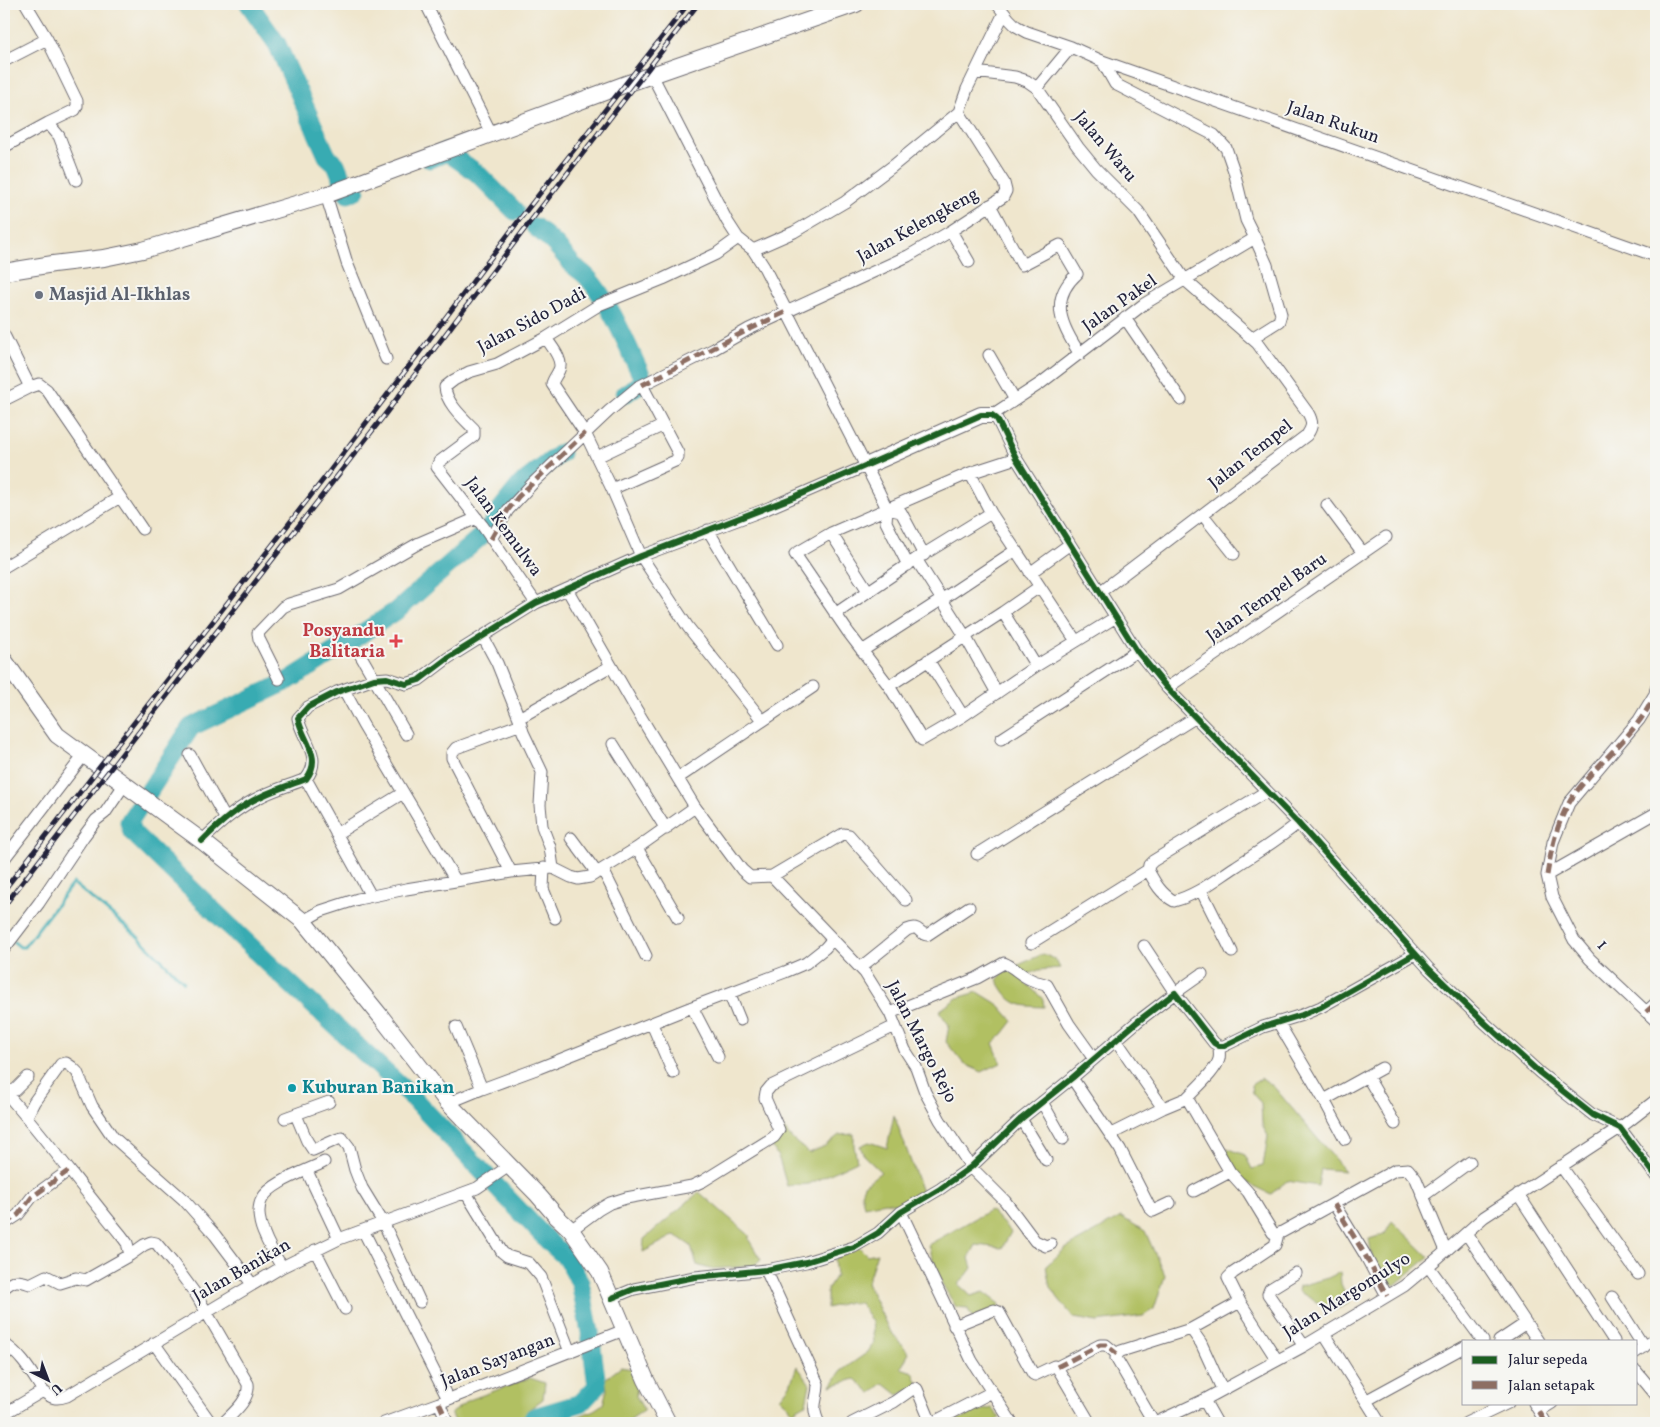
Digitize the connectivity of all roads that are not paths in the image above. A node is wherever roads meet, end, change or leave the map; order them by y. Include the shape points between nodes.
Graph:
1 (26, 4) edge
2 (426, 4) edge
3 (856, 4) edge
4 (1000, 8) edge
5 (47, 39) junction
6 (1071, 47) junction
7 (4, 61) edge
8 (1102, 61) junction
9 (975, 72) junction
10 (652, 75) junction
11 (1037, 88) junction
12 (959, 112) junction
13 (48, 124) junction
14 (492, 135) junction
15 (4, 147) edge
16 (76, 180) dead end
17 (341, 190) junction
18 (990, 205) junction
19 (951, 231) junction
20 (738, 238) junction
21 (1256, 238) junction
22 (753, 250) junction
23 (1656, 256) edge
24 (969, 262) dead end
25 (4, 272) edge
26 (1185, 280) junction
27 (786, 312) junction
28 (1125, 318) junction
29 (4, 335) edge
30 (546, 338) junction
31 (1252, 338) junction
32 (989, 354) dead end
33 (1078, 356) junction
34 (386, 359) dead end
35 (642, 385) junction
36 (30, 387) junction
37 (4, 400) edge
38 (1015, 400) junction
39 (1181, 400) dead end
40 (992, 415) junction
41 (662, 426) junction
42 (584, 431) junction
43 (597, 457) junction
44 (1016, 458) junction
45 (866, 466) junction
46 (440, 473) joint
47 (970, 474) junction
48 (612, 489) junction
49 (120, 497) junction
50 (1328, 505) dead end
51 (887, 509) junction
52 (991, 513) junction
53 (1204, 514) junction
54 (480, 522) junction
55 (142, 529) dead end
56 (708, 530) junction
57 (832, 533) junction
58 (1386, 536) dead end
59 (491, 539) junction
60 (1070, 544) junction
61 (1016, 550) junction
62 (1363, 553) junction
63 (1234, 554) dead end
64 (641, 556) junction
65 (916, 560) junction
66 (4, 567) edge
67 (1030, 573) junction
68 (1039, 587) junction
69 (567, 589) junction
70 (868, 591) junction
71 (1100, 592) junction
72 (941, 600) junction
73 (536, 603) junction
74 (1003, 612) junction
75 (835, 614) junction
76 (1116, 617) junction
77 (965, 636) junction
78 (483, 637) junction
79 (1076, 641) junction
80 (777, 645) dead end
81 (862, 651) junction
82 (1137, 651) junction
83 (361, 656) dead end
84 (4, 660) edge
85 (928, 660) junction
86 (611, 666) junction
87 (1036, 666) junction
88 (279, 679) dead end
89 (374, 679) junction
90 (889, 686) junction
91 (813, 687) dead end
92 (1167, 688) junction
93 (1656, 688) edge
94 (344, 690) junction
95 (997, 693) junction
96 (963, 716) junction
97 (1196, 716) junction
98 (762, 720) junction
99 (520, 721) junction
100 (406, 734) dead end
101 (1001, 739) dead end
102 (613, 744) dead end
103 (84, 755) junction
104 (190, 755) dead end
105 (678, 778) junction
106 (306, 779) junction
107 (129, 788) junction
108 (1267, 791) junction
109 (403, 793) junction
110 (695, 807) junction
111 (1656, 813) edge
112 (225, 818) junction
113 (1298, 823) junction
114 (666, 829) junction
115 (336, 834) junction
116 (572, 838) dead end
117 (202, 841) junction
118 (637, 848) junction
119 (977, 854) dead end
120 (4, 859) edge
121 (549, 868) junction
122 (1148, 870) junction
123 (511, 872) junction
124 (600, 872) junction
125 (1547, 875) junction
126 (772, 876) junction
127 (456, 881) junction
128 (1201, 890) junction
129 (371, 896) junction
130 (906, 900) dead end
131 (969, 907) dead end
132 (555, 918) dead end
133 (678, 918) dead end
134 (303, 921) junction
135 (832, 940) junction
136 (1031, 943) dead end
137 (1144, 946) dead end
138 (4, 949) edge
139 (1232, 952) dead end
140 (1415, 954) junction
141 (646, 956) dead end
142 (861, 967) junction
143 (1202, 974) dead end
144 (729, 993) junction
145 (1175, 993) junction
146 (1656, 1003) edge
147 (692, 1007) junction
148 (890, 1012) junction
149 (1646, 1012) junction
150 (740, 1020) dead end
151 (1656, 1021) edge
152 (1278, 1022) junction
153 (652, 1024) junction
154 (895, 1026) junction
155 (456, 1027) dead end
156 (1116, 1040) junction
157 (1219, 1046) junction
158 (718, 1057) dead end
159 (1094, 1059) junction
160 (1382, 1068) dead end
161 (672, 1073) dead end
162 (28, 1076) dead end
163 (1367, 1076) junction
164 (1072, 1078) junction
165 (482, 1089) junction
166 (4, 1092) edge
167 (1187, 1098) junction
168 (1324, 1100) junction
169 (1656, 1100) edge
170 (329, 1102) dead end
171 (1042, 1102) junction
172 (448, 1103) junction
173 (1163, 1108) junction
174 (296, 1115) junction
175 (26, 1116) junction
176 (285, 1118) dead end
177 (1021, 1119) junction
178 (1395, 1124) dead end
179 (1620, 1128) junction
180 (1111, 1134) junction
181 (1063, 1139) dead end
182 (1345, 1140) dead end
183 (1046, 1160) dead end
184 (324, 1162) dead end
185 (1470, 1162) dead end
186 (509, 1166) junction
187 (1561, 1166) junction
188 (971, 1167) junction
189 (68, 1171) junction
190 (307, 1171) junction
191 (1230, 1172) junction
192 (1656, 1176) edge
193 (1194, 1191) dead end
194 (466, 1193) junction
195 (1518, 1194) junction
196 (1423, 1196) junction
197 (1170, 1203) dead end
198 (1334, 1204) junction
199 (901, 1212) junction
200 (4, 1224) edge
201 (384, 1224) junction
202 (363, 1230) junction
203 (571, 1230) junction
204 (1466, 1233) junction
205 (1277, 1234) junction
206 (339, 1239) junction
207 (1051, 1244) dead end
208 (315, 1250) junction
209 (1446, 1251) junction
210 (130, 1255) junction
211 (1428, 1266) junction
212 (282, 1267) junction
213 (766, 1270) junction
214 (1296, 1273) dead end
215 (1638, 1274) dead end
216 (252, 1284) junction
217 (4, 1288) edge
218 (1387, 1296) junction
219 (1612, 1297) dead end
220 (612, 1298) junction
221 (420, 1302) dead end
222 (1240, 1302) junction
223 (345, 1309) dead end
224 (206, 1312) junction
225 (1526, 1323) junction
226 (954, 1326) junction
227 (1191, 1329) junction
228 (624, 1330) junction
229 (1324, 1334) junction
230 (1656, 1338) edge
231 (1480, 1340) edge
232 (1500, 1340) edge
233 (1537, 1340) edge
234 (1613, 1340) edge
235 (1635, 1340) edge
236 (154, 1343) junction
237 (4, 1344) edge
238 (1304, 1346) junction
239 (1462, 1349) edge
240 (1640, 1349) edge
241 (570, 1352) junction
242 (1117, 1354) junction
243 (1277, 1360) junction
244 (1057, 1367) junction
245 (1638, 1373) edge
246 (1222, 1389) junction
247 (43, 1391) junction
248 (992, 1392) junction
249 (1656, 1395) edge
250 (1204, 1400) junction
251 (1366, 1400) junction
252 (443, 1401) junction
253 (1506, 1404) edge
254 (1536, 1407) edge
255 (4, 1414) edge
256 (665, 1422) edge
257 (211, 1423) edge
258 (223, 1423) edge
259 (384, 1423) edge
260 (448, 1423) edge
261 (819, 1423) edge
262 (852, 1423) edge
263 (932, 1423) edge
264 (1012, 1423) edge
265 (1090, 1423) edge
266 (1154, 1423) edge
267 (1217, 1423) edge
268 (1380, 1423) edge
269 (1466, 1423) edge
270 (1546, 1423) edge

1 - 5 street
2 - 14 street
3 - 10 main road
4 - 6 street, Jalan Rukun via 1016,26
4 - 9 street
5 - 7 street
5 - 13 street via 78,104 75,110
6 - 8 street, Jalan Rukun
6 - 11 street
8 - 21 street via 1115,84 1214,135 1226,148 1246,220
8 - 23 street, Jalan Rukun
9 - 11 street, Jalan Waru via 1015,77
9 - 12 street
10 - 14 main road
10 - 20 street
11 - 26 street, Jalan Waru via 1096,169 1138,211
12 - 18 street, Jalan Kelengkeng via 1004,182 1006,192 1003,197
12 - 22 street via 845,202 794,232
13 - 15 street
13 - 16 street via 59,136
14 - 17 main road
17 - 25 main road via 143,250
17 - 34 street via 347,263
18 - 19 street, Jalan Kelengkeng
18 - 33 street via 1022,265 1060,244 1077,274 1063,290 1060,308 1062,322
19 - 24 street
19 - 27 street, Jalan Kelengkeng via 908,256
20 - 22 street
20 - 30 street, Jalan Sido Dadi via 716,254 599,305
21 - 26 street, Jalan Pakel
21 - 31 street via 1282,314 1279,321
22 - 27 street
26 - 28 street, Jalan Pakel
26 - 31 street, Jalan Tempel
27 - 35 street, Jalan Kelengkeng
27 - 45 street
28 - 33 street, Jalan Pakel
28 - 39 street
29 - 36 street
30 - 42 street via 561,362 552,384
30 - 46 street, Jalan Sido Dadi via 497,364 469,372 445,387 450,401 474,429 474,436 437,464
31 - 53 street, Jalan Tempel via 1308,413 1312,428
32 - 38 street
33 - 38 street, Jalan Pakel
35 - 41 street
35 - 42 street, Jalan Kelengkeng
36 - 37 street
36 - 49 street via 40,384 47,390
38 - 40 street, Jalan Pakel
40 - 44 street
40 - 45 main road via 981,415
41 - 43 street
41 - 48 street via 678,458
42 - 43 street
42 - 59 street, Jalan Kelengkeng via 518,498
43 - 48 street
44 - 47 street
44 - 60 street
45 - 51 street
45 - 56 street
46 - 54 street, Jalan Kemulwa
47 - 51 street
47 - 52 street
48 - 64 street
49 - 55 street
49 - 66 street
50 - 62 street
51 - 57 street
51 - 65 street via 886,522
51 - 65 street via 901,512
52 - 61 street
52 - 65 street
53 - 63 street
53 - 71 street, Jalan Tempel
54 - 59 street, Jalan Kemulwa
54 - 88 street via 419,543 339,589 283,607 258,633
56 - 64 street
56 - 80 street
57 - 70 street
57 - 75 street via 795,554
58 - 62 street, Jalan Tempel Baru
59 - 73 street, Jalan Kemulwa
60 - 67 street
60 - 71 street
61 - 67 street
61 - 72 street
62 - 92 street, Jalan Tempel Baru
64 - 69 street
64 - 98 street via 688,627
65 - 70 street
65 - 72 street
67 - 68 street
68 - 74 street
68 - 79 street
69 - 73 street
69 - 86 street
70 - 75 street
71 - 76 street
72 - 77 street
72 - 81 street
73 - 78 street
74 - 77 street
74 - 87 street
75 - 81 street
76 - 79 street
76 - 82 street
77 - 85 street
77 - 95 street
78 - 89 street via 419,680 406,684 387,678
78 - 99 street
79 - 87 street
81 - 90 street
82 - 92 street
82 - 101 street
83 - 89 street
84 - 103 main road via 57,735
85 - 90 street
85 - 96 street
86 - 99 street
86 - 105 street
87 - 95 street
89 - 94 street
89 - 100 street
90 - 96 street via 922,740
91 - 98 street
92 - 97 street
93 - 125 street via 1640,720 1569,802 1553,842
94 - 106 street via 308,707 298,718 314,762
94 - 109 street
95 - 96 street
97 - 108 street
97 - 119 street
98 - 105 street
99 - 121 street via 542,772 540,805 542,826 550,847
99 - 123 street via 456,748 452,753
102 - 114 street
103 - 107 main road
103 - 120 street
104 - 112 street
105 - 110 street
106 - 112 street via 262,795
106 - 115 street
107 - 117 main road
107 - 138 street via 96,820
108 - 113 street
108 - 122 street via 1153,861
109 - 115 street
109 - 127 street
110 - 114 street
110 - 126 street via 742,870 750,877
111 - 125 street
112 - 117 street
113 - 128 street
113 - 140 street
114 - 118 street
115 - 129 street
116 - 124 street
117 - 134 main road
118 - 124 street
118 - 133 street
121 - 123 street
121 - 124 street via 578,879
121 - 132 street via 543,889
122 - 128 street via 1159,889 1174,901
122 - 136 street
123 - 127 street
124 - 141 street
125 - 149 street, 1 via 1552,897 1574,940
126 - 130 street via 842,834 849,835
126 - 135 street, Jalan Margo Rejo
127 - 129 street
128 - 139 street
129 - 134 street via 330,908
131 - 142 street via 927,934 916,927 906,930
134 - 172 main road
135 - 142 street, Jalan Margo Rejo
135 - 144 street via 806,962
137 - 145 street
140 - 152 street via 1321,1007
140 - 179 street via 1540,1073 1593,1115
142 - 148 street, Jalan Margo Rejo
143 - 145 street
144 - 147 street
144 - 150 street
145 - 156 street
145 - 157 street
146 - 149 street
147 - 153 street
147 - 158 street
148 - 154 street, Jalan Margo Rejo
148 - 159 street via 977,978 1004,963 1033,981 1047,985
149 - 151 street, 1
152 - 157 street
152 - 168 street
153 - 161 street
153 - 165 street
154 - 188 street, Jalan Margo Rejo via 940,1120
154 - 203 street via 771,1086 765,1098 779,1130 774,1137 716,1174 692,1186 610,1203
155 - 165 street
156 - 159 street
156 - 173 street
157 - 167 street via 1215,1065
159 - 164 street
160 - 163 street
162 - 166 street via 15,1090
163 - 168 street
163 - 178 street
164 - 171 street
164 - 180 street
165 - 172 street
166 - 175 street
167 - 173 street
167 - 191 street
168 - 182 street
169 - 179 street, Jalan Margomulyo
170 - 174 street
171 - 177 street
171 - 181 street
172 - 186 main road
173 - 180 street
174 - 176 street
174 - 201 street via 306,1142 313,1150 342,1138 347,1143 358,1179
175 - 189 street
175 - 216 street via 60,1064 72,1067 113,1138 184,1200
177 - 183 street
177 - 188 street
179 - 187 street, Jalan Margomulyo
179 - 192 street
180 - 197 street via 1150,1208 1156,1211
184 - 190 street
185 - 196 street
186 - 194 street, Jalan Banikan
186 - 203 main road
187 - 195 street, Jalan Margomulyo
187 - 215 street
188 - 199 street
188 - 207 street, Jalan Margo Rejo via 1005,1201 1035,1242 1046,1246
189 - 200 street via 32,1197 18,1215
189 - 210 street via 127,1243
190 - 206 street
190 - 212 street via 275,1186 261,1200 260,1226
191 - 193 street
191 - 205 street via 1248,1192 1273,1233
194 - 201 street, Jalan Banikan
194 - 241 street via 502,1252 523,1260 541,1277
195 - 204 street, Jalan Margomulyo
195 - 234 street
196 - 198 street via 1416,1178 1408,1169 1402,1168
196 - 209 street
198 - 205 street
198 - 218 street
199 - 213 street via 854,1247
199 - 226 street
201 - 202 street, Jalan Banikan
201 - 221 street
202 - 206 street, Jalan Banikan
202 - 252 street
203 - 220 main road via 600,1272
204 - 209 street, Jalan Margomulyo
204 - 225 street
205 - 222 street via 1275,1245 1229,1277 1228,1281
206 - 208 street, Jalan Banikan
208 - 212 street, Jalan Banikan
208 - 223 street
209 - 211 street, Jalan Margomulyo
210 - 217 street via 86,1280 76,1278 60,1283 46,1276 30,1284 17,1280
210 - 224 street via 144,1245 156,1243
211 - 218 street, Jalan Margomulyo
211 - 231 street
212 - 216 street, Jalan Banikan
213 - 220 street via 695,1277 634,1289
213 - 261 street via 818,1384 814,1407
214 - 238 street via 1270,1289 1268,1294
216 - 224 street, Jalan Banikan
218 - 229 street, Jalan Margomulyo
219 - 235 street
220 - 228 main road
222 - 227 street
222 - 243 street
224 - 236 street, Jalan Banikan
224 - 258 street via 248,1384 248,1394
225 - 232 street
225 - 233 street
226 - 244 street via 994,1310 999,1312 1033,1374
226 - 248 street
227 - 242 street
227 - 246 street
228 - 241 street, Jalan Sayangan
228 - 256 main road
229 - 238 street, Jalan Margomulyo
229 - 251 street
230 - 240 street
236 - 247 street, Jalan Banikan via 66,1396 51,1398
236 - 257 street
237 - 247 street via 26,1365
238 - 243 street, Jalan Margomulyo
239 - 251 street
241 - 252 street, Jalan Sayangan
242 - 244 street via 1100,1345
242 - 266 street via 1116,1358
243 - 246 street, Jalan Margomulyo
244 - 265 street
245 - 249 street
246 - 250 street, Jalan Margomulyo
247 - 255 street
248 - 263 street
248 - 264 street
250 - 266 street, Jalan Margomulyo
250 - 267 street
251 - 268 street
252 - 259 street, Jalan Sayangan
252 - 260 street
253 - 269 street
254 - 270 street
262 - 263 street via 914,1388

